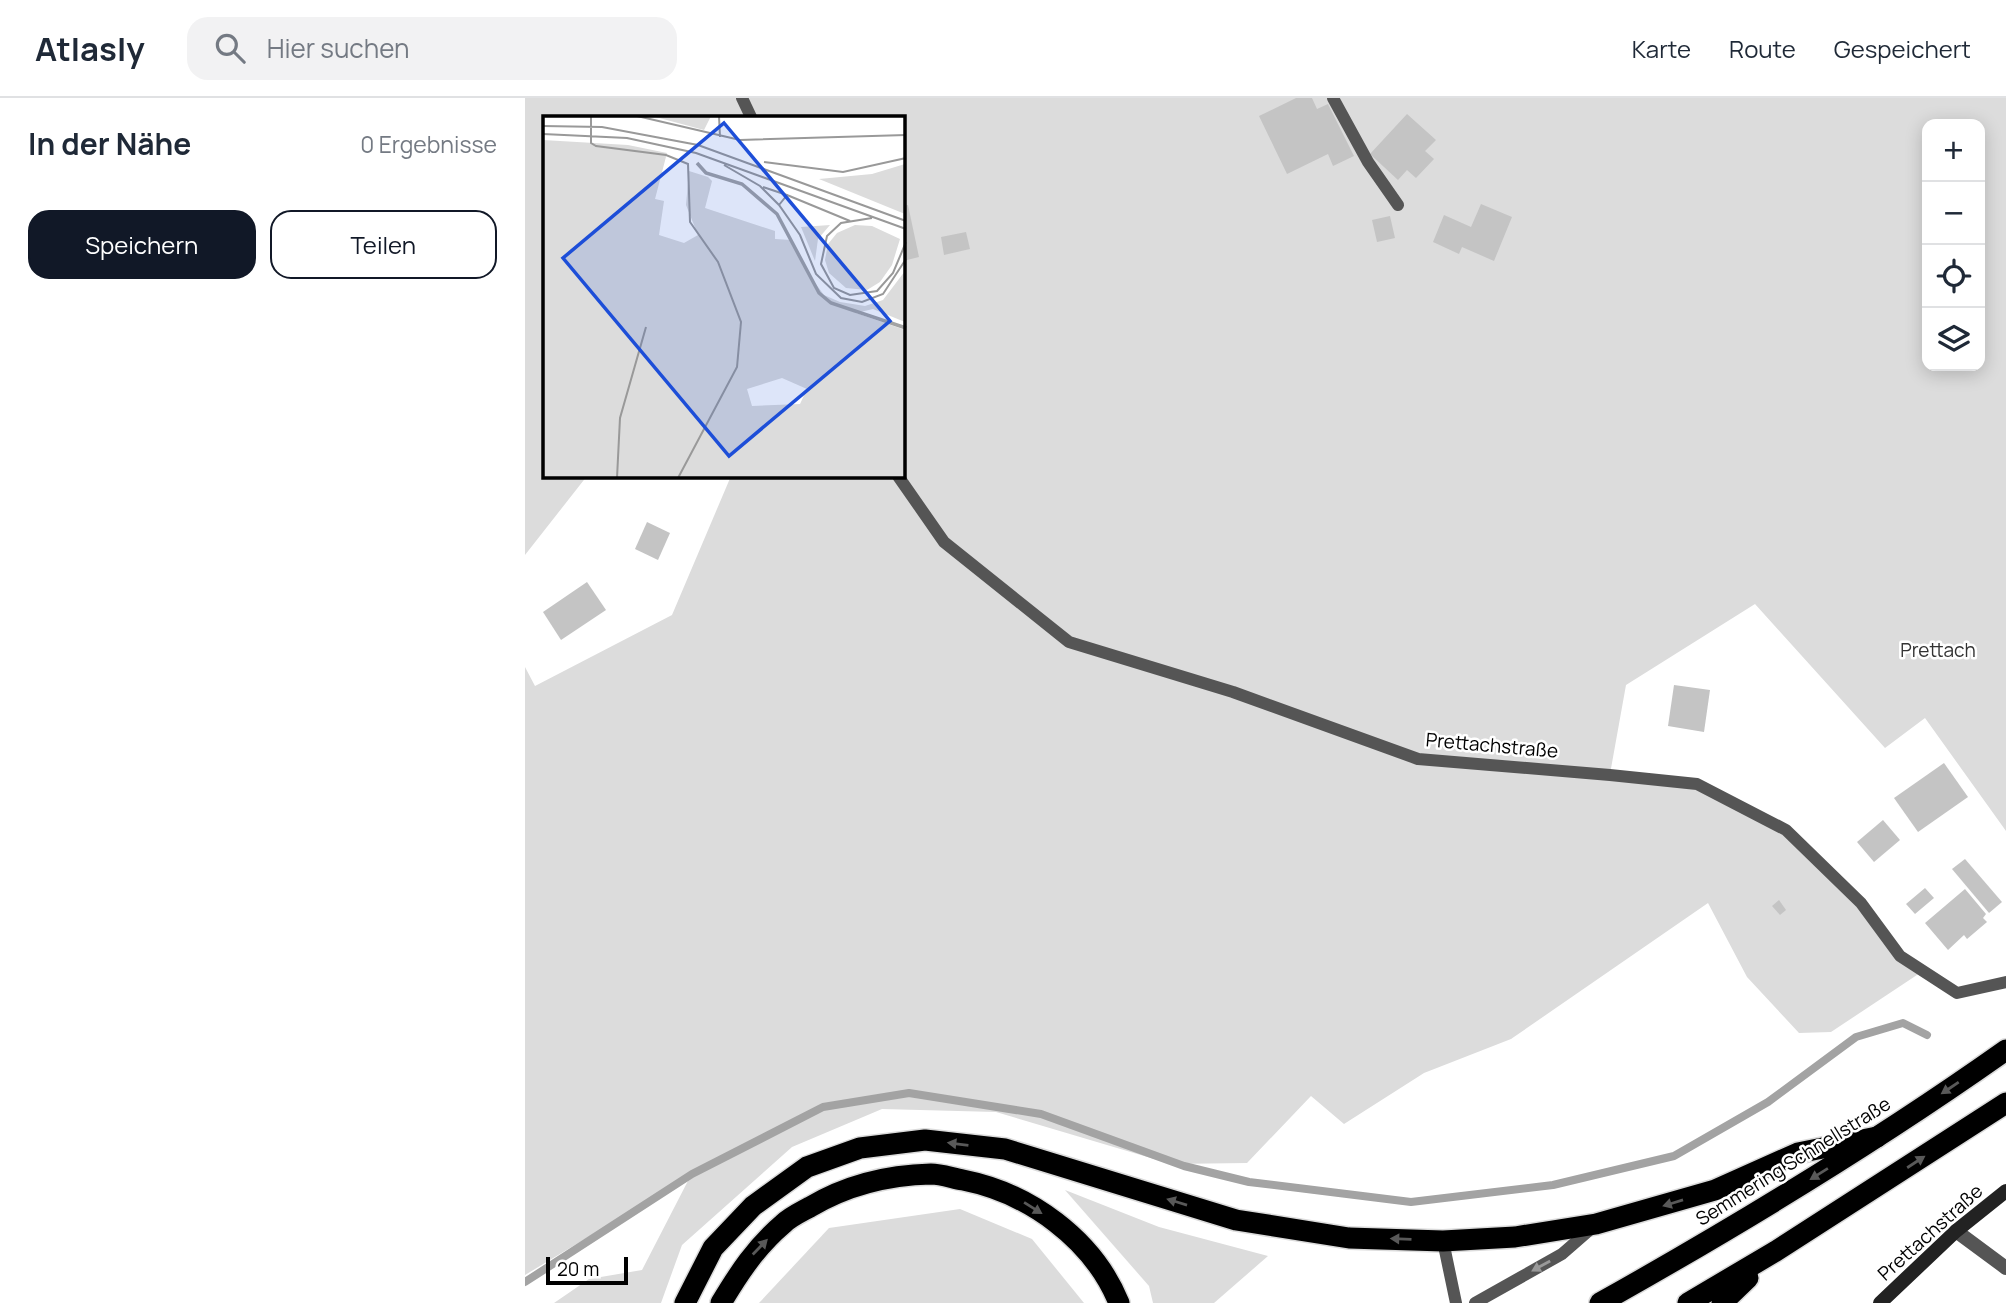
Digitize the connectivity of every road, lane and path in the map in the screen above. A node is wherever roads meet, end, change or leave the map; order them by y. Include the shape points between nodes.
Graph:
1 (742, 98) edge
2 (1333, 98) edge
3 (751, 116) edge
4 (1398, 205) dead end
5 (899, 478) edge
6 (2006, 982) edge
7 (2006, 1050) edge
8 (2006, 1103) edge
9 (1877, 1138) junction
10 (2006, 1191) edge
11 (1596, 1224) junction
12 (1956, 1231) junction
13 (1443, 1241) junction
14 (1776, 1251) junction
15 (2006, 1268) edge
16 (685, 1303) edge
17 (721, 1303) edge
18 (1119, 1303) edge
19 (1456, 1303) edge
20 (1475, 1303) edge
21 (1600, 1303) edge
22 (1688, 1303) edge
23 (1722, 1303) edge
24 (1880, 1303) edge

1 - 3 lane
2 - 4 lane
5 - 6 lane, Prettachstraße via 944,542 1069,642 1233,692 1418,759 1697,784 1786,830 1861,903 1900,956 1957,993
7 -> 9 highway, Semmering Schnellstraße
14 -> 8 highway
9 -> 11 highway via 1798,1153 1715,1190
9 -> 21 highway, Semmering Schnellstraße
10 - 12 street, Prettachstraße
11 - 13 highway via 1515,1237
11 -> 20 lane via 1562,1254
12 - 15 street
12 - 24 street, Prettachstraße
13 -> 16 highway via 1349,1238 1236,1220 1005,1149 925,1140 860,1148 807,1167 753,1206 713,1248
13 - 19 lane
14 - 22 highway
14 - 23 highway
17 -> 18 highway via 747,1261 784,1222 829,1196 876,1179 934,1174 983,1184 1029,1205 1073,1236 1110,1282

